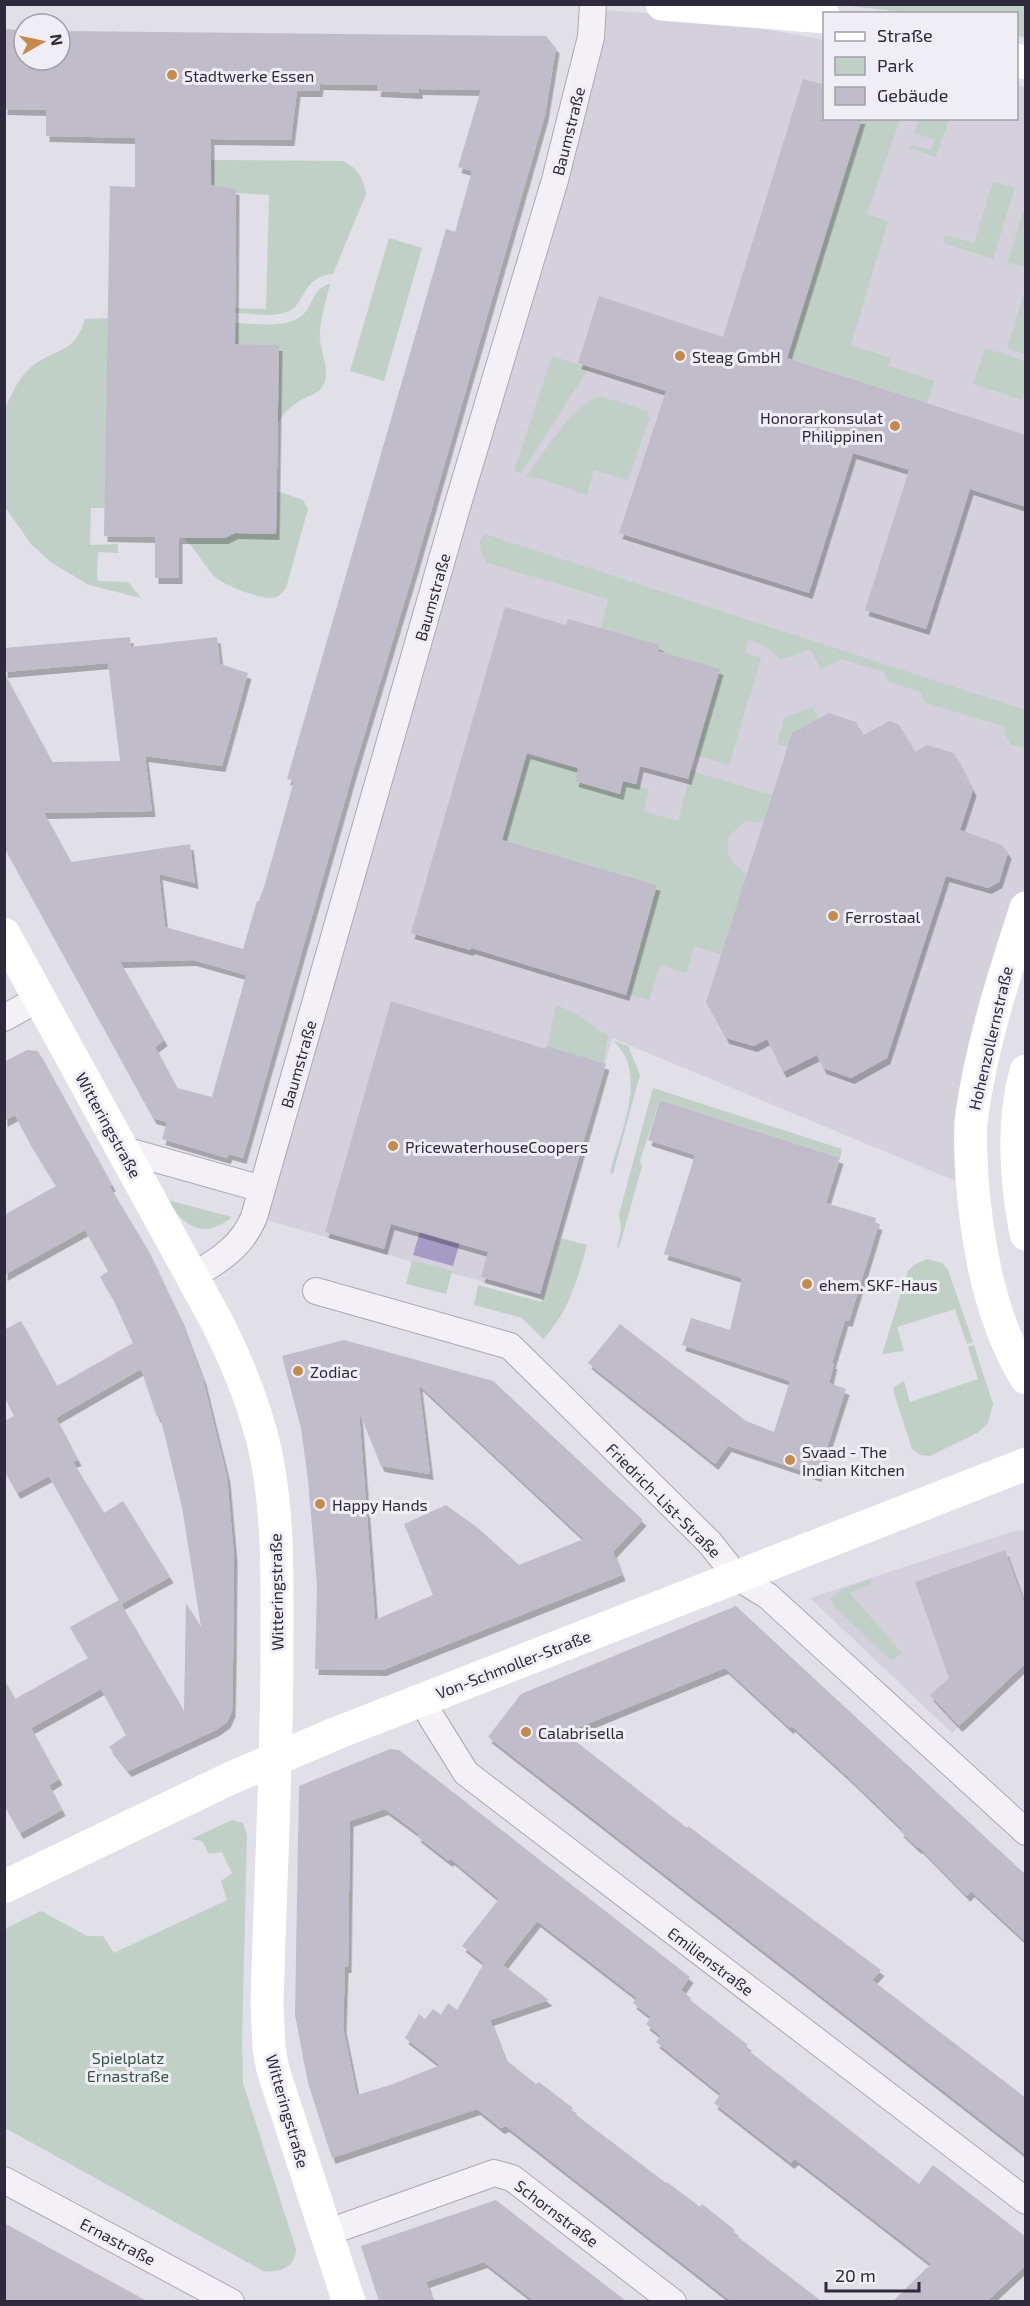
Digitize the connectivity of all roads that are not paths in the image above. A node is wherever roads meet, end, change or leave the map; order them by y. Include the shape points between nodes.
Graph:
1 (593, 4) edge
2 (662, 4) edge
3 (823, 17) edge
4 (1026, 908) edge
5 (4, 934) edge
6 (40, 998) junction
7 (4, 1018) edge
8 (1026, 1071) edge
9 (124, 1150) junction
10 (262, 1189) junction
11 (1026, 1234) edge
12 (192, 1277) junction
13 (316, 1291) dead end
14 (1026, 1378) edge
15 (1026, 1464) edge
16 (737, 1577) junction
17 (420, 1699) junction
18 (274, 1761) junction
19 (1026, 1832) edge
20 (6, 1883) edge
21 (4, 2180) edge
22 (1026, 2201) edge
23 (326, 2233) junction
24 (231, 2301) edge
25 (349, 2301) edge
26 (673, 2301) edge

1 - 10 street, Baumstraße via 591,37 555,180 460,496
2 - 3 street
4 - 14 street, Hohenzollernstraße via 1004,972 971,1117 975,1213 988,1280 1017,1365
5 - 6 street, Witteringstraße
6 - 7 street
6 - 9 street, Witteringstraße
8 - 11 street via 1017,1150
9 - 10 street
9 - 12 street, Witteringstraße
10 - 12 street, Baumstraße via 243,1238 220,1260
12 - 18 street, Witteringstraße via 245,1382 266,1457 277,1580
13 - 16 street, Friedrich-List-Straße via 510,1347 710,1543
15 - 16 street, Von-Schmoller-Straße
16 - 17 street, Von-Schmoller-Straße
16 - 19 street, Friedrich-List-Straße via 768,1596
17 - 18 street, Von-Schmoller-Straße
17 - 22 street, Emilienstraße via 466,1773
18 - 20 street, Von-Schmoller-Straße
18 - 23 street, Witteringstraße via 269,2048
21 - 24 street, Ernastraße
23 - 25 street, Witteringstraße
23 - 26 street, Schornstraße via 494,2173 512,2178

